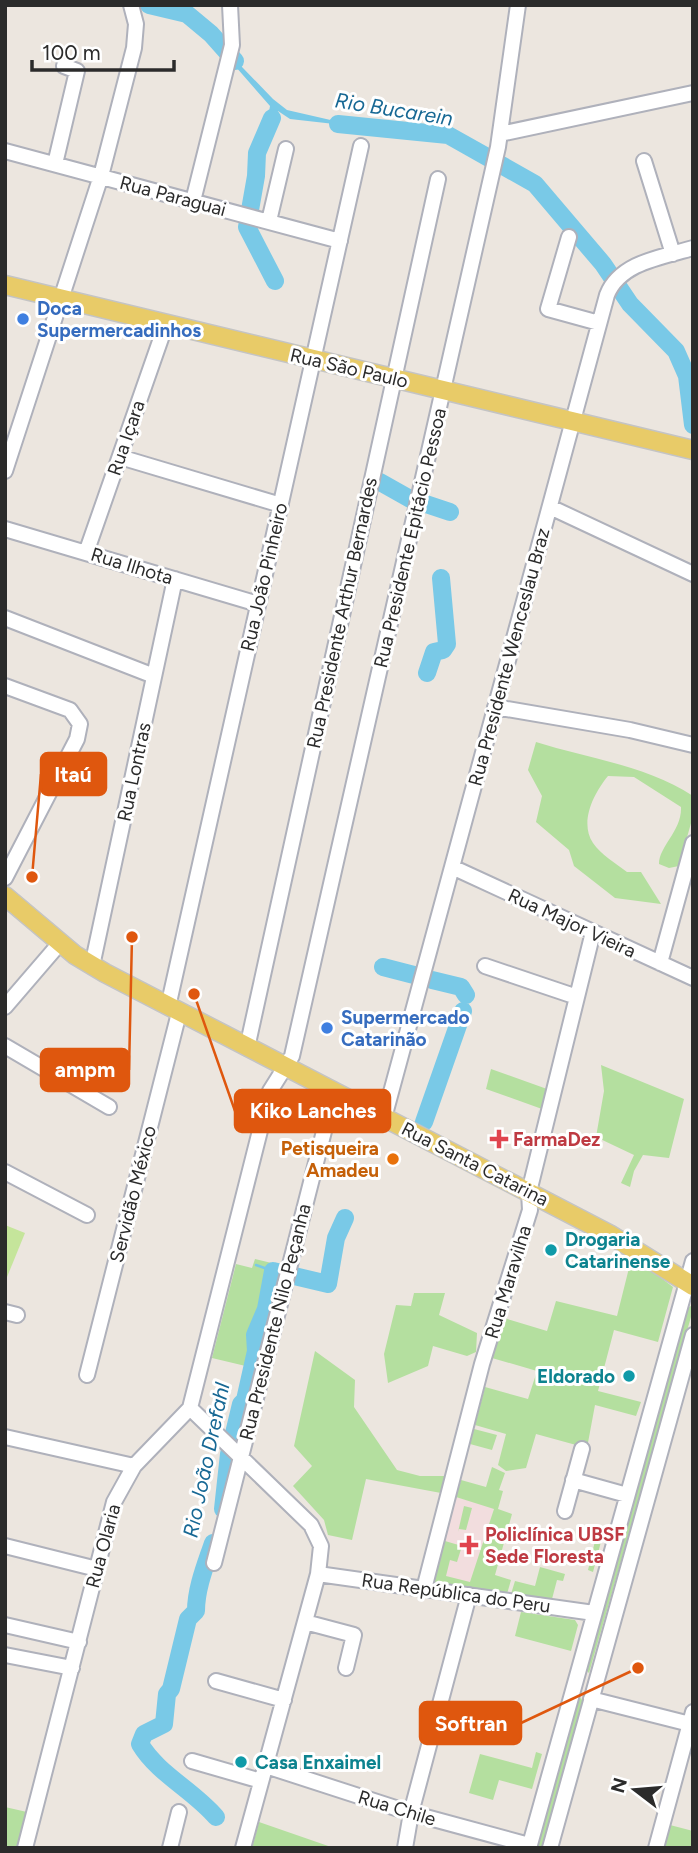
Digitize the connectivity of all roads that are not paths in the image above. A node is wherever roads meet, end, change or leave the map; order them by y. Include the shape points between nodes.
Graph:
1 (230, 5) edge
2 (518, 5) edge
3 (132, 10) edge
4 (64, 66) dead end
5 (693, 93) edge
6 (499, 141) junction
7 (361, 146) dead end
8 (286, 149) dead end
9 (5, 150) edge
10 (644, 162) dead end
11 (55, 164) junction
12 (101, 176) junction
13 (438, 178) dead end
14 (193, 201) junction
15 (269, 221) junction
16 (569, 237) dead end
17 (340, 241) junction
18 (693, 248) edge
19 (673, 254) junction
20 (5, 285) edge
21 (61, 299) junction
22 (600, 323) junction
23 (166, 324) junction
24 (313, 359) junction
25 (394, 378) junction
26 (443, 390) junction
27 (573, 421) junction
28 (691, 449) edge
29 (120, 457) junction
30 (5, 471) edge
31 (281, 505) junction
32 (550, 507) junction
33 (5, 529) edge
34 (86, 553) junction
35 (693, 574) edge
36 (175, 579) junction
37 (258, 604) junction
38 (5, 618) edge
39 (154, 676) junction
40 (5, 686) edge
41 (495, 707) junction
42 (693, 745) edge
43 (693, 843) edge
44 (452, 867) junction
45 (5, 878) edge
46 (5, 896) edge
47 (593, 932) junction
48 (60, 943) junction
49 (660, 963) junction
50 (92, 966) junction
51 (485, 966) dead end
52 (693, 978) edge
53 (577, 997) junction
54 (5, 1007) edge
55 (173, 1010) junction
56 (5, 1046) edge
57 (247, 1048) junction
58 (285, 1068) junction
59 (334, 1092) junction
60 (109, 1107) dead end
61 (384, 1118) junction
62 (5, 1172) edge
63 (529, 1192) junction
64 (88, 1215) dead end
65 (693, 1261) edge
66 (690, 1284) edge
67 (693, 1335) edge
68 (87, 1375) dead end
69 (190, 1409) junction
70 (5, 1437) edge
71 (642, 1441) junction
72 (582, 1448) dead end
73 (233, 1450) junction
74 (134, 1466) junction
75 (655, 1471) junction
76 (573, 1480) junction
77 (627, 1495) junction
78 (565, 1511) dead end
79 (5, 1546) edge
80 (214, 1563) dead end
81 (96, 1569) junction
82 (318, 1574) junction
83 (424, 1589) junction
84 (469, 1595) junction
85 (594, 1613) junction
86 (305, 1622) junction
87 (5, 1625) edge
88 (79, 1642) junction
89 (5, 1656) edge
90 (72, 1668) junction
91 (346, 1668) dead end
92 (216, 1681) dead end
93 (591, 1699) junction
94 (284, 1700) junction
95 (691, 1718) edge
96 (192, 1761) dead end
97 (266, 1766) junction
98 (261, 1782) junction
99 (179, 1812) dead end
100 (411, 1813) junction
101 (244, 1844) edge
102 (529, 1846) edge
103 (26, 1848) edge
104 (170, 1848) edge
105 (405, 1848) edge
106 (550, 1848) edge
107 (656, 1848) edge

1 - 14 street via 232,45
2 - 6 street, Rua Presidente Epitácio Pessoa
3 - 12 street via 134,48
4 - 11 street via 77,71
5 - 6 street
6 - 26 street, Rua Presidente Epitácio Pessoa
7 - 17 street, Rua João Pinheiro
8 - 15 street
9 - 11 street, Rua Paraguai
10 - 19 street
11 - 12 street, Rua Paraguai
12 - 14 street, Rua Paraguai
12 - 21 street
13 - 25 street, Rua Presidente Arthur Bernardes
14 - 15 street, Rua Paraguai
15 - 17 street, Rua Paraguai
16 - 22 street via 548,309
17 - 24 street, Rua João Pinheiro
18 - 19 street, Rua Presidente Wenceslau Braz
19 - 22 street, Rua Presidente Wenceslau Braz via 636,266 615,280
20 - 21 main road, Rua São Paulo
21 - 23 main road, Rua São Paulo
21 - 30 street
22 - 27 street, Rua Presidente Wenceslau Braz
23 - 24 main road, Rua São Paulo
23 - 29 street, Rua Içara
24 - 25 main road, Rua São Paulo
24 - 31 street, Rua João Pinheiro
25 - 26 main road, Rua São Paulo
25 - 57 street, Rua Presidente Arthur Bernardes
26 - 27 main road, Rua São Paulo
26 - 58 street, Rua Presidente Epitácio Pessoa via 292,1056
27 - 28 main road, Rua São Paulo
27 - 32 street, Rua Presidente Wenceslau Braz
29 - 31 street
29 - 34 street, Rua Içara
31 - 37 street, Rua João Pinheiro
32 - 35 street
32 - 41 street, Rua Presidente Wenceslau Braz
33 - 34 street, Rua Ilhota
34 - 36 street, Rua Ilhota
36 - 37 street, Rua Ilhota
36 - 39 street, Rua Lontras
37 - 55 street, Rua João Pinheiro
38 - 39 street
39 - 50 street, Rua Lontras
40 - 45 street via 71,710 78,719 77,739
41 - 42 street
41 - 44 street, Rua Presidente Wenceslau Braz
43 - 49 street
44 - 47 street, Rua Major Vieira
44 - 61 street, Rua Presidente Wenceslau Braz
46 - 48 main road, Rua Santa Catarina
47 - 49 street, Rua Major Vieira
47 - 53 street, Rua Maravilha
48 - 50 main road, Rua Santa Catarina
48 - 54 street
49 - 52 street, Rua Major Vieira
50 - 55 main road, Rua Santa Catarina
51 - 53 street
53 - 63 street, Rua Maravilha
55 - 57 main road, Rua Santa Catarina
55 - 68 street, Servidão México
56 - 60 street
57 - 58 main road, Rua Santa Catarina
58 - 59 main road, Rua Santa Catarina
58 - 69 street via 270,1091
59 - 61 main road, Rua Santa Catarina
59 - 73 street, Rua Presidente Nilo Peçanha via 287,1275
61 - 63 main road, Rua Santa Catarina
62 - 64 street
63 - 66 main road, Rua Santa Catarina
63 - 83 street, Rua Maravilha via 530,1210 482,1364
65 - 66 street
66 - 71 street
67 - 75 street
69 - 73 street
69 - 74 street, Rua Olaria
70 - 74 street
71 - 75 street via 651,1431 660,1435
71 - 77 street
72 - 76 street
73 - 80 street
73 - 82 street, Rua Presidente Nilo Peçanha via 311,1525 321,1546
74 - 81 street, Rua Olaria via 114,1502
75 - 93 street
76 - 77 street
76 - 78 street
77 - 85 street
79 - 81 street
81 - 88 street, Rua Olaria
82 - 83 street, Rua República do Peru
82 - 86 street, Rua Presidente Nilo Peçanha
83 - 84 street, Rua República do Peru
84 - 85 street, Rua República do Peru
84 - 100 street
85 - 102 street
86 - 91 street via 354,1635
86 - 94 street, Rua Presidente Nilo Peçanha
87 - 88 street
88 - 90 street, Rua Olaria
89 - 90 street
90 - 103 street, Rua Olaria
92 - 94 street
93 - 95 street
93 - 106 street
94 - 97 street, Rua Presidente Nilo Peçanha
95 - 107 street
96 - 98 street
97 - 98 street, Rua Presidente Nilo Peçanha
97 - 100 street, Rua Chile
98 - 101 street, Rua Presidente Nilo Peçanha
99 - 104 street
100 - 102 street, Rua Chile
100 - 105 street

